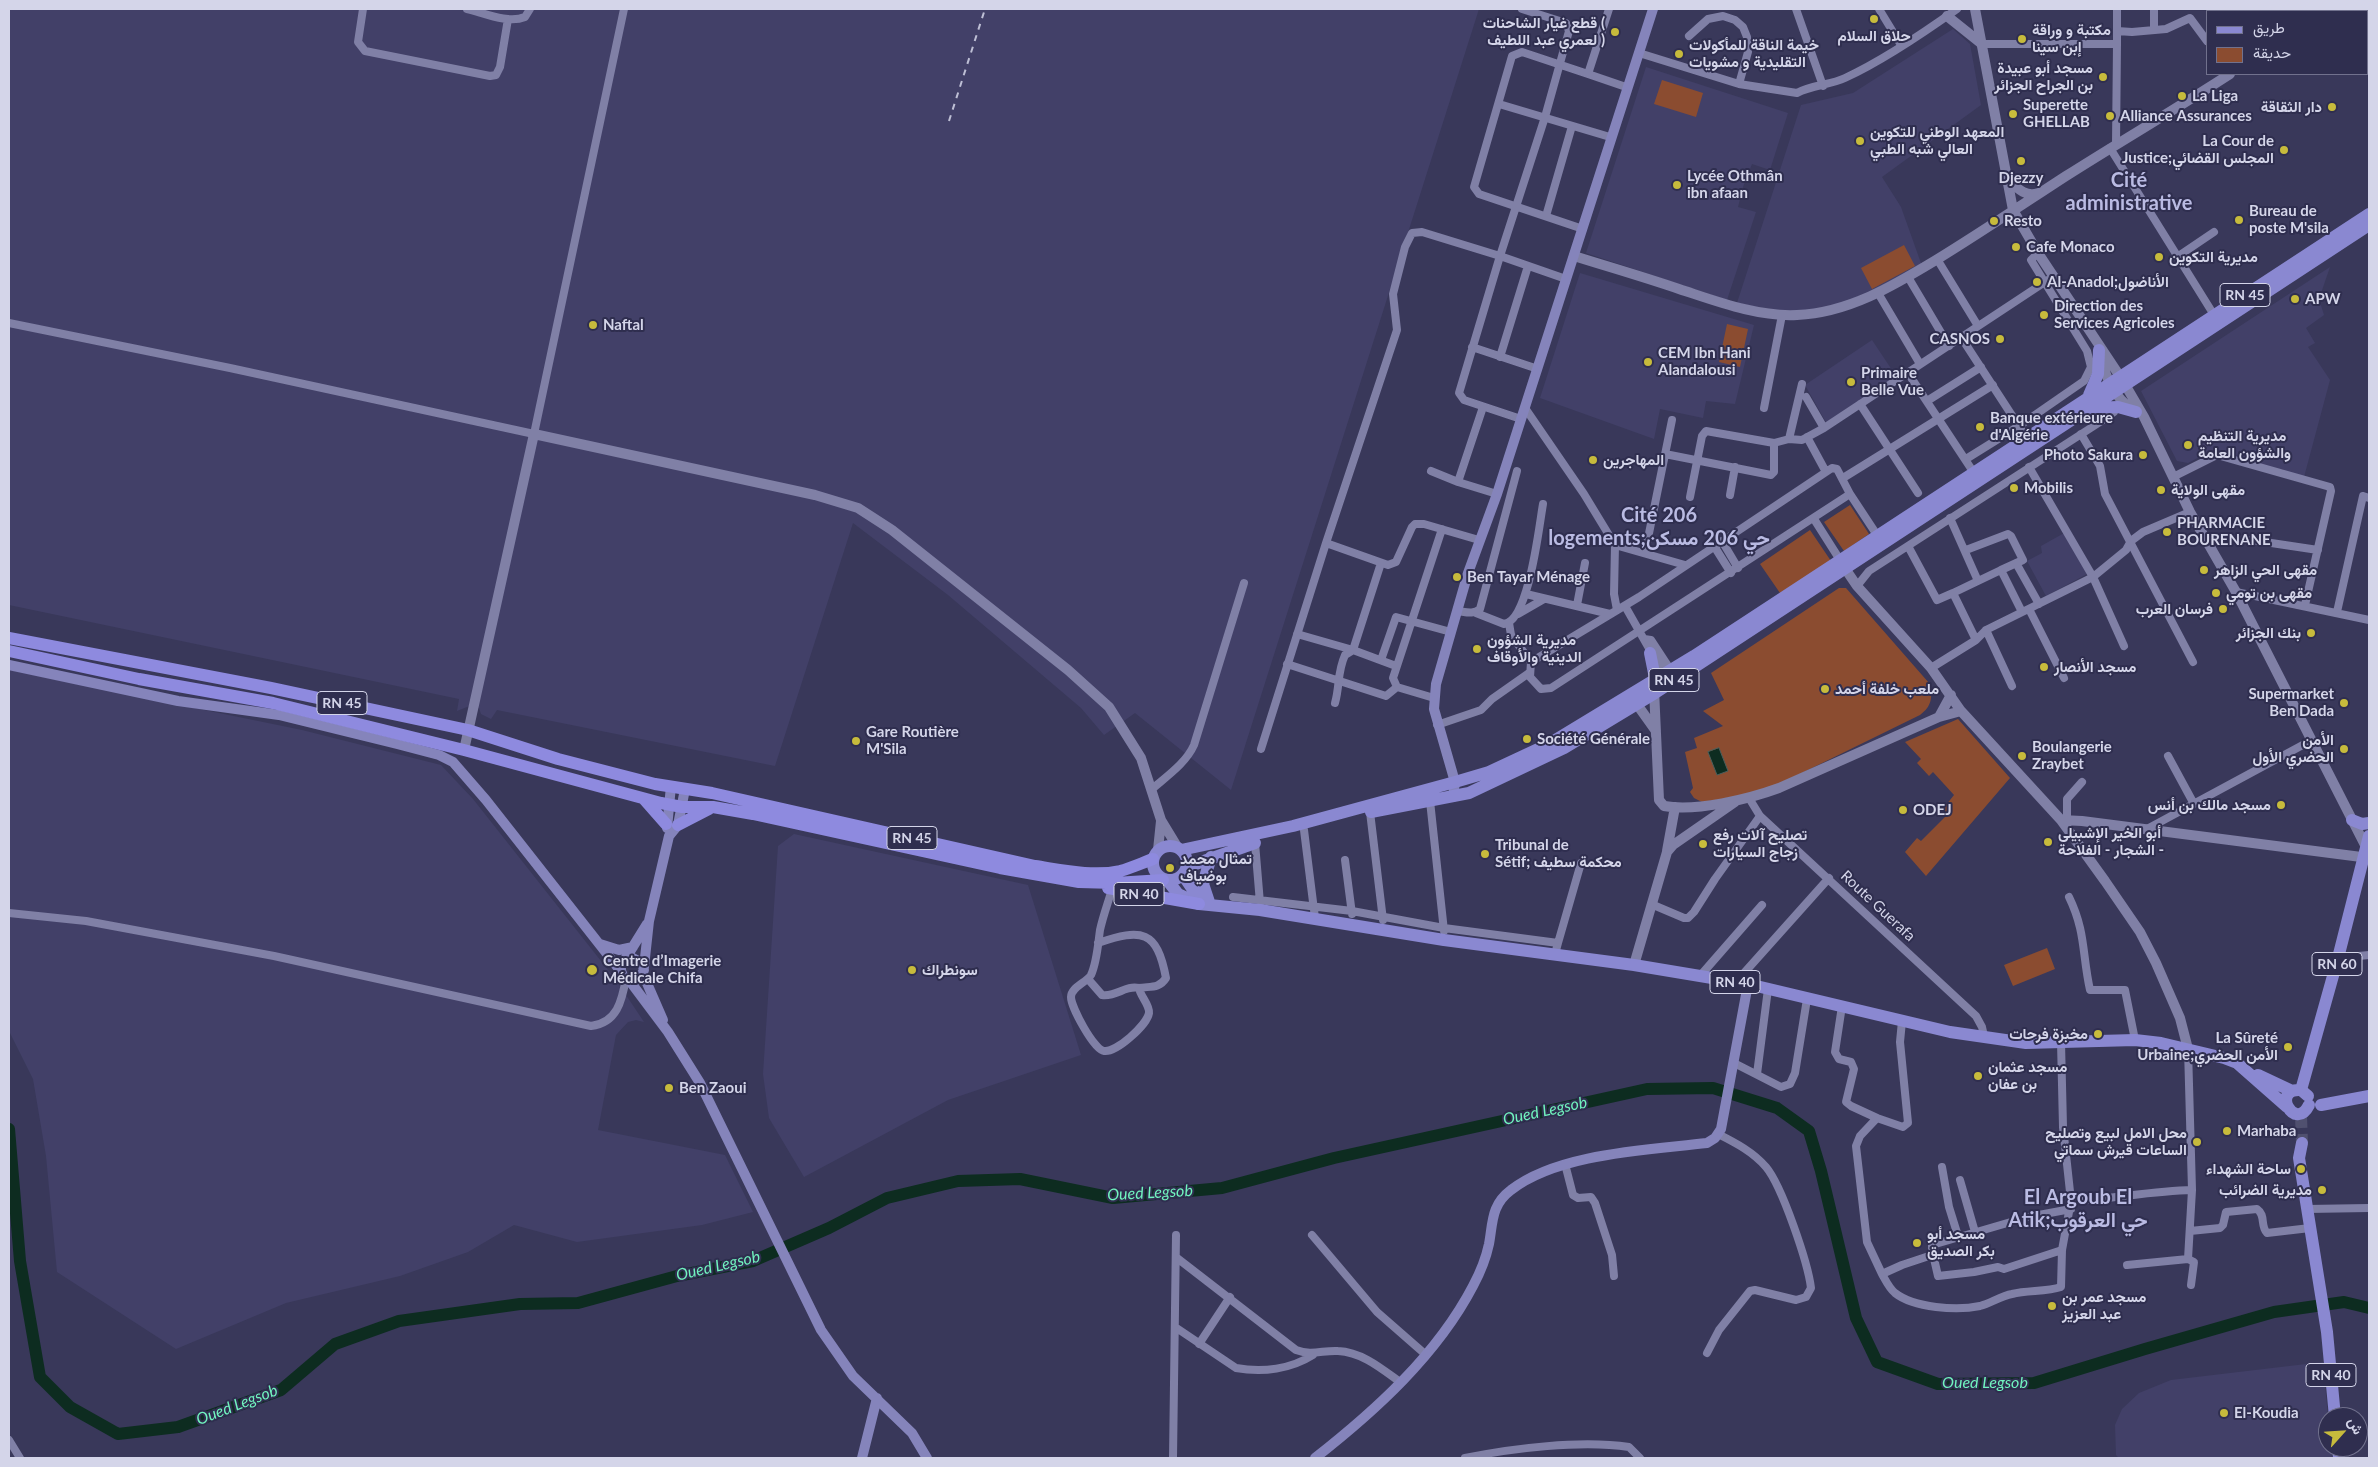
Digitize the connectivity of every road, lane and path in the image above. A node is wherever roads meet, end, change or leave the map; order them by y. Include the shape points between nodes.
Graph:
1 (363, 9) edge
2 (467, 9) edge
3 (530, 9) edge
4 (624, 9) edge
5 (1522, 9) edge
6 (1609, 9) edge
7 (1653, 9) edge
8 (1796, 9) edge
9 (1879, 9) edge
10 (1957, 9) edge
11 (1975, 9) edge
12 (2117, 9) edge
13 (2154, 9) edge
14 (1947, 14) edge
15 (508, 19) junction
16 (2154, 30) junction
17 (2117, 31) junction
18 (1689, 36) dead end
19 (2206, 40) edge
20 (1982, 44) junction
21 (2117, 44) junction
22 (1901, 45) junction
23 (1638, 53) junction
24 (1560, 66) junction
25 (1588, 74) junction
26 (2227, 75) edge
27 (1739, 84) junction
28 (1822, 86) junction
29 (1626, 87) junction
30 (1499, 104) junction
31 (1545, 117) junction
32 (1572, 126) junction
33 (1610, 137) junction
34 (2113, 146) junction
35 (2007, 178) junction
36 (2042, 192) junction
37 (1516, 206) junction
38 (2013, 210) junction
39 (2369, 214) edge
40 (1546, 216) junction
41 (2369, 225) edge
42 (1583, 229) junction
43 (2214, 232) dead end
44 (2038, 253) junction
45 (1500, 256) junction
46 (1574, 256) junction
47 (2176, 257) junction
48 (1937, 259) junction
49 (1528, 266) junction
50 (2054, 276) junction
51 (1908, 277) junction
52 (1566, 279) junction
53 (2045, 283) junction
54 (1878, 293) junction
55 (2250, 297) junction
56 (2075, 306) junction
57 (2064, 312) junction
58 (1782, 315) junction
59 (2214, 315) junction
60 (9, 323) edge
61 (1978, 326) junction
62 (1961, 337) junction
63 (1949, 346) junction
64 (2098, 346) junction
65 (1472, 347) junction
66 (1500, 357) junction
67 (1920, 364) junction
68 (1981, 367) junction
69 (1538, 368) junction
70 (1908, 373) junction
71 (2123, 380) junction
72 (1802, 384) dead end
73 (1993, 385) junction
74 (2112, 387) junction
75 (1806, 397) dead end
76 (1927, 401) junction
77 (2089, 403) junction
78 (1860, 404) junction
79 (1482, 407) junction
80 (2115, 407) junction
81 (1525, 408) junction
82 (1764, 408) dead end
83 (2140, 415) junction
84 (1522, 419) junction
85 (1939, 419) junction
86 (1672, 420) dead end
87 (1824, 428) junction
88 (2023, 431) junction
89 (534, 434) junction
90 (2081, 434) junction
91 (1807, 437) junction
92 (1789, 439) junction
93 (1774, 443) junction
94 (1890, 449) junction
95 (1665, 454) junction
96 (1966, 459) junction
97 (1697, 460) junction
98 (2029, 467) junction
99 (1735, 468) junction
100 (1431, 471) dead end
101 (1518, 471) dead end
102 (1826, 472) junction
103 (1974, 472) junction
104 (2173, 477) junction
105 (1843, 478) junction
106 (1458, 482) junction
107 (1918, 493) dead end
108 (1497, 494) junction
109 (1850, 494) junction
110 (1730, 495) dead end
111 (1690, 497) dead end
112 (2369, 498) edge
113 (1543, 504) dead end
114 (2190, 512) junction
115 (1950, 518) junction
116 (1814, 519) junction
117 (1442, 529) junction
118 (1877, 535) junction
119 (2203, 537) junction
120 (1479, 540) junction
121 (1722, 541) junction
122 (2131, 542) junction
123 (1326, 543) junction
124 (1615, 545) junction
125 (1714, 546) junction
126 (1908, 546) junction
127 (1966, 550) junction
128 (2318, 550) junction
129 (1645, 552) junction
130 (1381, 563) junction
131 (1585, 563) dead end
132 (1842, 563) junction
133 (2016, 563) junction
134 (1685, 565) junction
135 (1738, 568) junction
136 (2002, 570) junction
137 (1731, 573) junction
138 (2094, 577) junction
139 (1978, 581) junction
140 (1244, 583) dead end
141 (1857, 586) junction
142 (2236, 592) junction
143 (1953, 593) junction
144 (1526, 594) junction
145 (1544, 599) junction
146 (2039, 604) junction
147 (1577, 605) junction
148 (2305, 605) junction
149 (1621, 608) junction
150 (1457, 611) junction
151 (2026, 611) junction
152 (1476, 612) junction
153 (2337, 612) junction
154 (1518, 614) junction
155 (1610, 614) junction
156 (2369, 620) edge
157 (1411, 621) junction
158 (1509, 623) junction
159 (1986, 630) junction
160 (1451, 632) junction
161 (1297, 634) junction
162 (1642, 635) junction
163 (9, 638) edge
164 (1976, 640) junction
165 (2124, 646) dead end
166 (1353, 650) junction
167 (9, 651) edge
168 (1650, 653) joint
169 (1381, 660) junction
170 (1531, 662) junction
171 (2193, 662) dead end
172 (1287, 664) junction
173 (9, 665) edge
174 (1396, 666) junction
175 (1931, 668) junction
176 (1529, 673) junction
177 (2064, 678) dead end
178 (1659, 679) junction
179 (1338, 680) junction
180 (2012, 686) dead end
181 (1397, 687) junction
182 (1951, 695) junction
183 (1434, 698) junction
184 (1335, 703) dead end
185 (1636, 703) junction
186 (1961, 711) junction
187 (1939, 717) junction
188 (1437, 725) junction
189 (468, 730) junction
190 (1656, 732) junction
191 (2312, 740) junction
192 (1261, 749) dead end
193 (464, 750) junction
194 (2168, 756) dead end
195 (1455, 782) junction
196 (2082, 782) dead end
197 (671, 786) junction
198 (685, 789) junction
199 (1152, 789) junction
200 (640, 796) junction
201 (1453, 797) junction
202 (1749, 798) junction
203 (1430, 801) junction
204 (1736, 801) junction
205 (668, 804) junction
206 (2194, 804) junction
207 (682, 807) junction
208 (713, 807) junction
209 (1675, 807) junction
210 (1370, 812) junction
211 (1760, 816) junction
212 (1161, 820) junction
213 (2064, 820) junction
214 (2352, 820) junction
215 (2369, 822) edge
216 (671, 829) junction
217 (1304, 830) junction
218 (2146, 830) junction
219 (1255, 843) junction
220 (1180, 849) junction
221 (1666, 852) junction
222 (1156, 854) junction
223 (2366, 856) edge
224 (1211, 857) junction
225 (1345, 860) dead end
226 (1581, 863) dead end
227 (1185, 871) junction
228 (1829, 878) junction
229 (1166, 880) junction
230 (1079, 882) junction
231 (1112, 889) junction
232 (1233, 897) dead end
233 (2069, 897) dead end
234 (1208, 903) junction
235 (1651, 904) junction
236 (1260, 905) junction
237 (1762, 905) dead end
238 (1352, 911) junction
239 (9, 913) edge
240 (1315, 913) junction
241 (1383, 916) junction
242 (649, 920) junction
243 (1354, 926) junction
244 (1383, 931) junction
245 (1444, 934) junction
246 (1098, 943) junction
247 (598, 944) junction
248 (632, 947) junction
249 (1557, 949) junction
250 (2369, 955) edge
251 (2338, 958) junction
252 (626, 960) junction
253 (1634, 965) junction
254 (643, 970) junction
255 (1700, 976) junction
256 (625, 977) junction
257 (1088, 979) junction
258 (1742, 983) junction
259 (1139, 988) junction
260 (1768, 989) junction
261 (1806, 999) junction
262 (1842, 1006) junction
263 (1902, 1021) junction
264 (668, 1032) junction
265 (1984, 1036) junction
266 (2135, 1040) junction
267 (2061, 1042) junction
268 (2188, 1049) junction
269 (1734, 1062) junction
270 (1757, 1074) junction
271 (2369, 1096) edge
272 (2336, 1101) junction
273 (2302, 1104) junction
274 (1877, 1118) junction
275 (1718, 1134) junction
276 (2298, 1147) tunnel mouth
277 (1565, 1164) junction
278 (1942, 1167) dead end
279 (1960, 1180) dead end
280 (2192, 1190) junction
281 (2071, 1205) junction
282 (2307, 1208) junction
283 (2369, 1208) edge
284 (2310, 1228) junction
285 (2190, 1231) junction
286 (1975, 1232) junction
287 (1176, 1235) dead end
288 (1312, 1235) dead end
289 (1958, 1236) junction
290 (2062, 1250) junction
291 (1932, 1255) junction
292 (1177, 1258) junction
293 (2188, 1260) junction
294 (2127, 1265) dead end
295 (1882, 1274) junction
296 (1614, 1276) dead end
297 (2191, 1285) dead end
298 (1230, 1297) junction
299 (1175, 1326) junction
300 (1199, 1344) junction
301 (1707, 1353) dead end
302 (1314, 1354) junction
303 (1425, 1354) junction
304 (1400, 1382) junction
305 (877, 1398) junction
306 (2334, 1407) edge
307 (9, 1440) edge
308 (20, 1458) edge
309 (862, 1458) edge
310 (928, 1458) edge
311 (1173, 1458) edge
312 (1315, 1458) edge
313 (1465, 1458) edge
314 (1640, 1458) edge

1 - 15 street via 358,42 365,51 490,76 496,75 500,67
2 - 15 street
3 - 15 street via 525,17
4 - 89 street
5 - 24 street via 1568,25
6 - 25 street
7 - 23 main road
8 - 28 street
9 - 22 street
10 - 14 street
11 - 20 street
12 - 17 street
13 - 16 street
14 - 20 street
14 - 22 street
16 - 17 street
16 - 19 street via 2166,29 2190,18
17 - 21 street
18 - 27 street via 1708,19 1723,16 1743,27 1748,52
20 - 21 street
20 - 35 street
21 - 34 street
22 - 28 street via 1859,71
23 - 27 street
23 - 29 main road
24 - 25 street
24 - 30 street via 1522,52 1516,53 1512,56
24 - 31 street
25 - 29 street
26 - 34 street
27 - 28 street via 1797,93
29 - 33 main road
30 - 31 street
30 - 37 street via 1474,186 1479,194
31 - 32 street
31 - 37 street
32 - 33 street
32 - 40 street
33 - 42 main road
34 - 36 street
34 - 47 street
35 - 36 street via 2024,193 2034,195
35 - 38 street
36 - 38 street
37 - 40 street
37 - 45 street
38 - 44 street
38 - 48 street
39 - 55 main road, RN 45
40 - 42 street
41 - 55 main road, RN 45
42 - 46 main road
43 - 47 street
44 - 50 street
44 - 53 street via 2031,260
45 - 49 street
45 - 65 street
45 - 123 street via 1422,232 1412,233 1405,247 1393,294 1397,330
46 - 52 main road
46 - 58 street via 1730,305
47 - 59 street
48 - 51 street
48 - 61 street
49 - 52 street
49 - 66 street
50 - 53 street
50 - 56 street
51 - 54 street
51 - 63 street
52 - 69 main road
53 - 57 street
53 - 61 street
54 - 58 street via 1820,313
54 - 67 street
55 - 59 main road, RN 45
55 - 71 main road, RN 45
56 - 57 street
56 - 64 street
57 - 88 street via 2090,359 2088,375
58 - 82 street
59 - 71 main road, RN 45
60 - 89 street
61 - 62 street
62 - 63 street
62 - 68 street
63 - 67 street
64 - 71 street
64 - 74 street
64 - 77 main road via 2098,374
65 - 66 street
65 - 79 street via 1459,393 1464,400
66 - 69 street
67 - 70 street
68 - 73 street
68 - 76 street
69 - 81 main road
70 - 76 street
70 - 78 street
71 - 74 main road, RN 45
71 - 83 street
72 - 92 street
73 - 85 street
73 - 88 street
74 - 77 main road, RN 45
74 - 83 street via 2123,404
75 - 87 street
76 - 85 street
77 - 80 main road
77 - 88 main road, RN 45
77 - 132 main road, RN 45
78 - 87 street
78 - 94 street
79 - 84 street
79 - 106 street
80 - 83 main road
80 - 90 street via 2114,412
81 - 84 main road
81 - 124 street
83 - 104 street
84 - 108 main road
85 - 94 street
85 - 96 street
86 - 95 street
87 - 91 street
88 - 96 street
88 - 103 main road, RN 45
89 - 189 street
89 - 199 street via 738,477 858,508 903,538 1088,686 1124,728 1141,758
90 - 98 street
90 - 122 street via 2100,466 2105,494
91 - 92 street
91 - 102 street
92 - 93 street
93 - 97 street via 1709,430 1702,436
93 - 99 street via 1772,474
94 - 105 street
94 - 107 street
95 - 97 street
95 - 129 street
96 - 103 street
97 - 99 street
97 - 111 street
98 - 115 street
98 - 138 street
99 - 110 street
100 - 106 street
101 - 152 street via 1482,601
102 - 105 street via 1835,468
102 - 121 street
103 - 118 main road, RN 45
104 - 114 street
104 - 128 street via 2217,456 2328,485 2331,491
105 - 109 street
106 - 108 street
108 - 120 main road
109 - 116 street
109 - 118 street
112 - 153 street via 2363,496
113 - 144 street
114 - 119 street
114 - 122 street via 2143,532
115 - 126 street
115 - 127 street
116 - 132 street
116 - 135 street
117 - 120 street
117 - 130 street via 1415,524 1396,562 1392,565
117 - 157 street
118 - 132 main road, RN 45
119 - 128 street
119 - 142 street
120 - 150 main road
121 - 125 street
121 - 135 street
122 - 138 street
122 - 171 street
123 - 130 street
123 - 161 street
124 - 129 street
124 - 149 street via 1614,594
125 - 134 street
125 - 137 street
126 - 141 street via 1870,571
126 - 143 street via 1937,600
127 - 133 street via 2008,534 2023,560
127 - 139 street
128 - 148 street
129 - 134 street
130 - 166 street
131 - 147 street
132 - 141 street
132 - 178 main road, RN 45
132 - 178 main road, RN 45
133 - 136 street
133 - 146 street
134 - 149 street
135 - 137 street
136 - 139 street
136 - 151 street
137 - 162 street
138 - 146 street
138 - 165 street
139 - 143 street
140 - 199 street via 1191,752
141 - 175 street
142 - 148 street
142 - 191 street
143 - 164 street
144 - 145 street
144 - 154 street
145 - 147 street
145 - 154 street
146 - 151 street
147 - 155 street
148 - 153 street
149 - 155 street
149 - 162 street
150 - 152 street
150 - 160 main road
151 - 159 street
151 - 177 street
152 - 158 street via 1504,624
153 - 156 street
154 - 158 street
155 - 170 street
157 - 160 street
157 - 169 street via 1396,617
157 - 174 street
158 - 170 street via 1511,635
159 - 164 street
159 - 180 street
160 - 183 main road via 1438,672
161 - 166 street
161 - 172 street
162 - 168 street
162 - 176 street via 1551,688 1541,689
162 - 178 street via 1651,640
163 - 189 highway, RN 45
164 - 175 street
166 - 169 street
166 - 179 street via 1345,655
167 - 193 highway, RN 45 via 273,703
168 - 178 main road
169 - 174 street
170 - 176 street
172 - 179 street
172 - 192 street
173 - 247 main road via 178,701 280,716 439,755 453,762 474,785
174 - 181 street via 1393,681
175 - 182 street
176 - 188 street via 1481,710
178 - 185 main road, RN 45
178 - 190 street
178 - 195 main road, RN 45 via 1549,744 1489,772
179 - 181 street via 1386,696
179 - 184 street
181 - 183 street
182 - 186 street
182 - 187 street
183 - 188 main road
185 - 190 street
185 - 201 main road, RN 45 via 1541,760
186 - 187 street
186 - 213 street
187 - 202 street via 1779,788
188 - 195 main road
189 - 193 street
189 - 197 highway, RN 45 via 558,760
190 - 209 street via 1659,800 1664,806
191 - 206 street
191 - 214 street
193 - 200 highway, RN 45
194 - 206 street
195 - 201 main road
195 - 220 main road, RN 45 via 1293,826
196 - 213 street via 2067,799
197 - 198 highway, RN 45
197 - 205 main road
198 - 207 main road
198 - 222 highway, RN 45 via 1052,868 1082,872 1120,871
199 - 212 street
200 - 205 highway, RN 45
200 - 216 highway
201 - 203 main road, RN 45
202 - 204 street
202 - 211 street, Route Guerafa
203 - 210 main road, RN 45
203 - 245 street
204 - 209 street
204 - 221 street
205 - 207 highway, RN 45
205 - 216 main road
206 - 218 street
207 - 208 highway, RN 45
207 - 216 main road
208 - 216 highway
208 - 230 highway, RN 45
209 - 221 street
210 - 217 main road, RN 45
210 - 241 street
211 - 228 street, Route Guerafa
211 - 235 street via 1714,878 1692,915 1684,918
212 - 220 street
212 - 222 street
213 - 218 street
213 - 268 street via 2140,932 2170,992
214 - 215 main road via 2362,824
214 - 223 street
216 - 242 main road
217 - 219 main road, RN 45
217 - 240 street
218 - 223 street
219 - 224 main road, RN 45
219 - 236 street
220 - 222 main road via 1168,846
220 - 227 main road via 1186,858
221 - 235 street
222 - 229 main road via 1156,873
223 - 251 main road, RN 60
224 - 227 main road, RN 45
224 - 234 main road via 1203,884
225 - 238 street
226 - 249 street
227 - 229 main road
227 - 234 main road, RN 40 via 1198,897
228 - 258 street
228 - 265 street, Route Guerafa via 1977,1018
229 - 230 highway, RN 45
229 - 234 main road via 1178,894
230 - 231 highway, RN 40
231 - 234 highway, RN 40
231 - 246 street
232 - 236 street
233 - 266 street via 2083,938 2090,990 2126,990
234 - 236 main road, RN 40
235 - 253 street
236 - 240 main road, RN 40
237 - 255 street
238 - 240 street
238 - 241 street
238 - 243 street
239 - 256 street via 86,921 274,956 591,1026 600,1025 618,1010
240 - 243 main road, RN 40
241 - 244 street
241 - 245 street
242 - 248 main road
242 - 254 main road
243 - 244 main road, RN 40
244 - 245 main road, RN 40
245 - 249 main road, RN 40
246 - 257 street
246 - 259 street via 1138,934 1151,940 1160,954 1166,978 1154,988
247 - 248 main road via 619,950
247 - 256 main road
248 - 252 main road
249 - 253 main road, RN 40
250 - 251 street
251 - 273 main road, RN 60
252 - 254 main road via 637,958
252 - 256 main road via 622,966
253 - 255 main road, RN 40
254 - 256 main road via 635,980
254 - 264 main road
255 - 258 main road, RN 40
256 - 264 main road
257 - 259 street via 1102,995 1112,996 1132,987
257 - 259 street via 1072,992 1072,1004 1096,1047 1105,1052 1130,1037 1146,1018 1148,1009
258 - 260 main road, RN 40
258 - 269 main road
260 - 261 main road, RN 40
260 - 270 street
261 - 262 main road, RN 40
261 - 270 street via 1793,1080 1781,1087
262 - 263 main road, RN 40
262 - 274 street via 1836,1056 1851,1062 1854,1070 1846,1102
263 - 265 main road, RN 40
263 - 274 street via 1900,1042 1908,1123 1903,1127
264 - 305 main road via 713,1107 808,1307 836,1355
265 - 267 main road, RN 40 via 2013,1042
266 - 267 main road, RN 40
266 - 268 main road, RN 40
267 - 281 street via 2063,1127
268 - 273 main road, RN 40 via 2224,1058
268 - 280 street
269 - 270 street
269 - 275 main road
271 - 272 main road
272 - 273 main road
272 - 273 main road
274 - 295 street via 1860,1136 1856,1146 1867,1242
275 - 277 main road via 1707,1143
275 - 301 street via 1752,1154 1776,1183 1811,1288 1806,1298 1796,1300 1750,1291 1719,1330
276 - 282 main road, RN 40
277 - 296 street via 1573,1195 1594,1200 1612,1255
277 - 303 main road via 1538,1174 1502,1198 1493,1212 1487,1249 1473,1286
278 - 289 street
279 - 286 street
280 - 281 street via 2156,1191
280 - 285 street
281 - 286 street
281 - 290 street
282 - 283 street
282 - 284 main road, RN 40
284 - 285 street via 2267,1233 2262,1214 2257,1209 2226,1212 2220,1228
284 - 306 main road, RN 40
285 - 293 street
286 - 289 street
287 - 292 street
288 - 303 street via 1377,1312
289 - 291 street via 1932,1245
290 - 291 street via 2004,1270 1998,1267 1938,1276
290 - 295 street via 2061,1287 2009,1294 1966,1308 1944,1308 1908,1300 1894,1292
291 - 295 street
292 - 298 street
292 - 299 street
293 - 294 street
293 - 297 street via 2194,1262
298 - 300 street
298 - 302 street via 1296,1350
299 - 300 street
299 - 311 street
300 - 302 street via 1236,1368 1248,1370 1285,1367
302 - 304 street via 1349,1352 1374,1363
303 - 304 main road
304 - 312 main road via 1368,1414
305 - 309 main road
305 - 310 main road via 912,1434
307 - 308 street
313 - 314 street via 1507,1450 1599,1445 1629,1447

